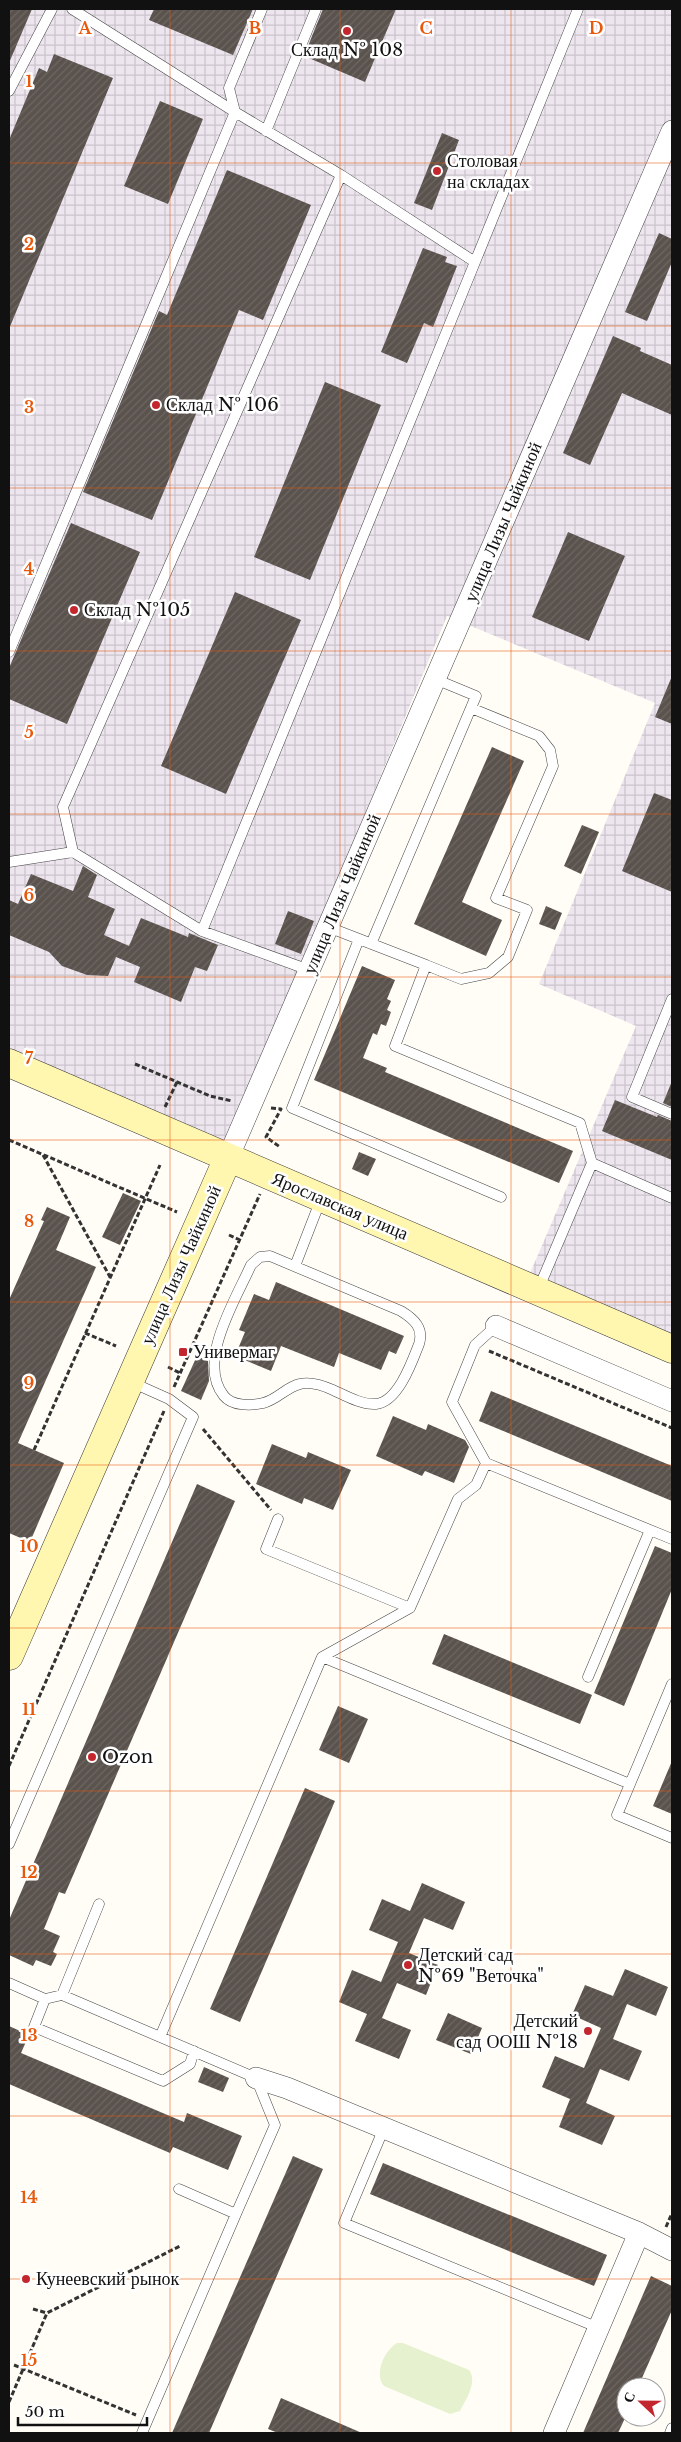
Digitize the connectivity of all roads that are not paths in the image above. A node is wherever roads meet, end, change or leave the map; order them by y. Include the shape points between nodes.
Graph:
1 (52, 9) edge
2 (72, 9) edge
3 (262, 9) edge
4 (316, 9) edge
5 (578, 9) edge
6 (9, 90) edge
7 (235, 112) junction
8 (672, 130) edge
9 (266, 131) junction
10 (340, 176) junction
11 (475, 262) junction
12 (9, 652) edge
13 (435, 679) junction
14 (471, 708) junction
15 (73, 852) junction
16 (9, 862) edge
17 (328, 928) junction
18 (202, 930) junction
19 (359, 939) junction
20 (371, 944) junction
21 (426, 965) junction
22 (309, 970) junction
23 (672, 999) edge
24 (9, 1063) edge
25 (672, 1114) edge
26 (228, 1158) junction
27 (592, 1163) junction
28 (501, 1197) dead end
29 (321, 1198) junction
30 (672, 1198) edge
31 (295, 1266) junction
32 (538, 1291) junction
33 (496, 1326) joint
34 (672, 1348) edge
35 (130, 1381) junction
36 (672, 1401) edge
37 (486, 1463) junction
38 (278, 1519) road end
39 (650, 1530) junction
40 (672, 1538) edge
41 (410, 1608) junction
42 (9, 1656) edge
43 (322, 1657) junction
44 (588, 1677) dead end
45 (672, 1684) edge
46 (630, 1784) junction
47 (672, 1838) edge
48 (9, 1844) edge
49 (99, 1904) dead end
50 (9, 1983) edge
51 (62, 1995) junction
52 (45, 1999) junction
53 (160, 2037) junction
54 (194, 2051) junction
55 (256, 2078) junction
56 (384, 2128) junction
57 (179, 2189) dead end
58 (236, 2214) junction
59 (639, 2233) junction
60 (672, 2250) edge
61 (599, 2328) junction
62 (672, 2428) edge
63 (142, 2433) edge
64 (554, 2433) edge
65 (670, 2433) edge

1 - 6 lane
2 - 7 lane
3 - 7 lane via 229,88
4 - 9 lane
5 - 11 lane
7 - 9 lane
7 - 12 lane
8 - 13 street, улица Лизы Чайкиной
9 - 10 lane
10 - 11 lane
10 - 15 lane via 63,806
11 - 18 lane
13 - 14 lane via 476,696
13 - 17 street, улица Лизы Чайкиной
14 - 20 lane
14 - 21 lane via 539,736 550,750 553,766 496,898 526,910 508,957 489,973 461,979
15 - 16 lane
15 - 18 lane
17 - 19 lane
17 - 22 street, улица Лизы Чайкиной
18 - 22 lane
19 - 20 lane
19 - 28 lane via 292,1108
20 - 21 lane
21 - 27 lane via 395,1046 580,1122
22 - 26 street, улица Лизы Чайкиной
23 - 25 lane via 632,1098
24 - 26 main road, Ярославская улица
26 - 29 main road, Ярославская улица
26 - 35 main road, улица Лизы Чайкиной
27 - 30 lane
27 - 32 lane
29 - 31 lane
29 - 32 main road, Ярославская улица
31 - 31 lane via 270,1256 260,1257 251,1265 218,1340 213,1367 217,1388 227,1400 241,1405 264,1403 301,1384 321,1385 361,1402 378,1404 390,1398 399,1388 419,1342 421,1330 414,1320 402,1311
32 - 34 main road, Ярославская улица
33 - 36 street
33 - 37 lane via 475,1345 452,1402
35 - 42 main road, улица Лизы Чайкиной
35 - 48 lane via 169,1399 193,1417
37 - 39 lane
37 - 41 lane via 476,1485 458,1499
38 - 41 lane via 266,1549
39 - 40 lane
39 - 44 lane
41 - 43 lane
43 - 46 lane
43 - 53 lane
45 - 46 lane
46 - 47 lane via 617,1816
49 - 51 lane
50 - 52 lane
51 - 52 lane
51 - 53 lane
52 - 54 lane via 34,2027 163,2081 190,2064
53 - 54 lane
54 - 55 lane
55 - 56 street
55 - 58 lane via 275,2125
56 - 59 street
56 - 61 lane via 344,2223
57 - 58 lane
58 - 63 lane
59 - 60 street
59 - 61 street
61 - 64 street
62 - 65 lane

